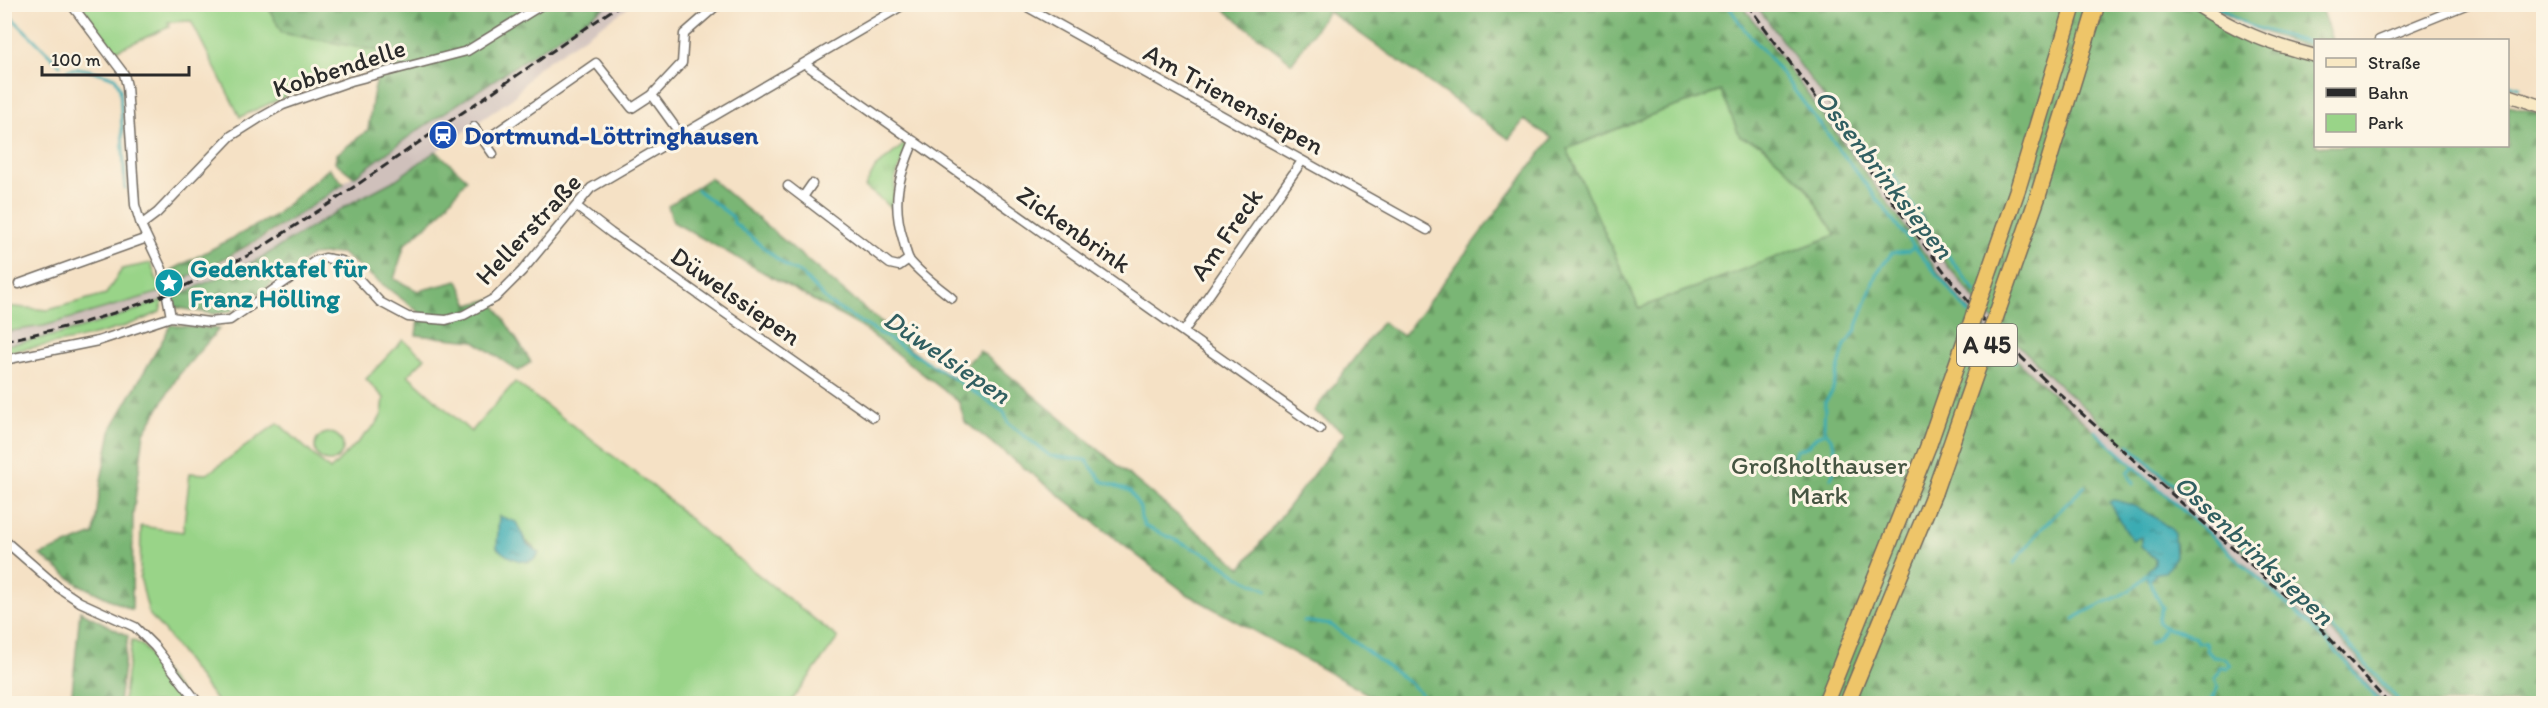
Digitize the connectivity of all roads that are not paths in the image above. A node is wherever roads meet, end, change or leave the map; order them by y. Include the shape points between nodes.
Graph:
1 (71, 4) edge
2 (543, 4) edge
3 (736, 4) edge
4 (905, 4) edge
5 (1022, 4) edge
6 (2074, 4) edge
7 (2097, 4) edge
8 (2195, 4) edge
9 (2468, 4) edge
10 (2381, 39) edge
11 (2314, 56) edge
12 (805, 64) junction
13 (652, 94) junction
14 (2509, 95) edge
15 (2544, 107) edge
16 (474, 126) dead end
17 (681, 135) junction
18 (484, 141) junction
19 (914, 141) junction
20 (493, 154) dead end
21 (1302, 161) junction
22 (812, 184) dead end
23 (788, 186) dead end
24 (803, 197) junction
25 (576, 206) junction
26 (141, 225) junction
27 (1426, 230) dead end
28 (147, 238) junction
29 (909, 259) junction
30 (19, 284) dead end
31 (952, 298) dead end
32 (171, 317) junction
33 (1184, 332) junction
34 (4, 360) edge
35 (873, 417) dead end
36 (1320, 429) dead end
37 (4, 540) edge
38 (199, 704) edge
39 (1825, 704) edge
40 (1847, 704) edge

1 - 26 street via 124,74 135,205
2 - 26 street, Kobbendelle via 467,51 351,81 283,105 231,136
3 - 13 street via 716,6 684,34 682,63
4 - 12 street, Hellerstraße
5 - 21 street, Am Trienensiepen
6 - 39 highway, A 45, bridge via 2018,189 1956,372
7 - 40 highway, A 45, bridge via 2038,196 1934,493
8 - 11 main road via 2236,30
9 - 10 street
12 - 17 street, Hellerstraße
12 - 19 street, Zickenbrink
13 - 17 street
13 - 18 street via 632,108 596,63
14 - 15 main road
16 - 18 street
17 - 25 street, Hellerstraße via 591,188
18 - 20 street
19 - 29 street via 902,168 896,198 898,223
19 - 33 street, Zickenbrink
21 - 27 street, Am Trienensiepen
21 - 33 street, Am Freck
22 - 24 street
23 - 24 street
24 - 29 street via 890,264 899,266
25 - 32 street, Hellerstraße via 495,298 454,319 402,315 380,302 342,261 333,258 315,261 230,320 209,322
25 - 35 street, Düwelssiepen
26 - 28 street
28 - 30 street
28 - 32 street via 162,269
29 - 31 street
32 - 34 street, Hellerstraße via 98,341
33 - 36 street, Zickenbrink
37 - 38 street via 80,602 135,627

